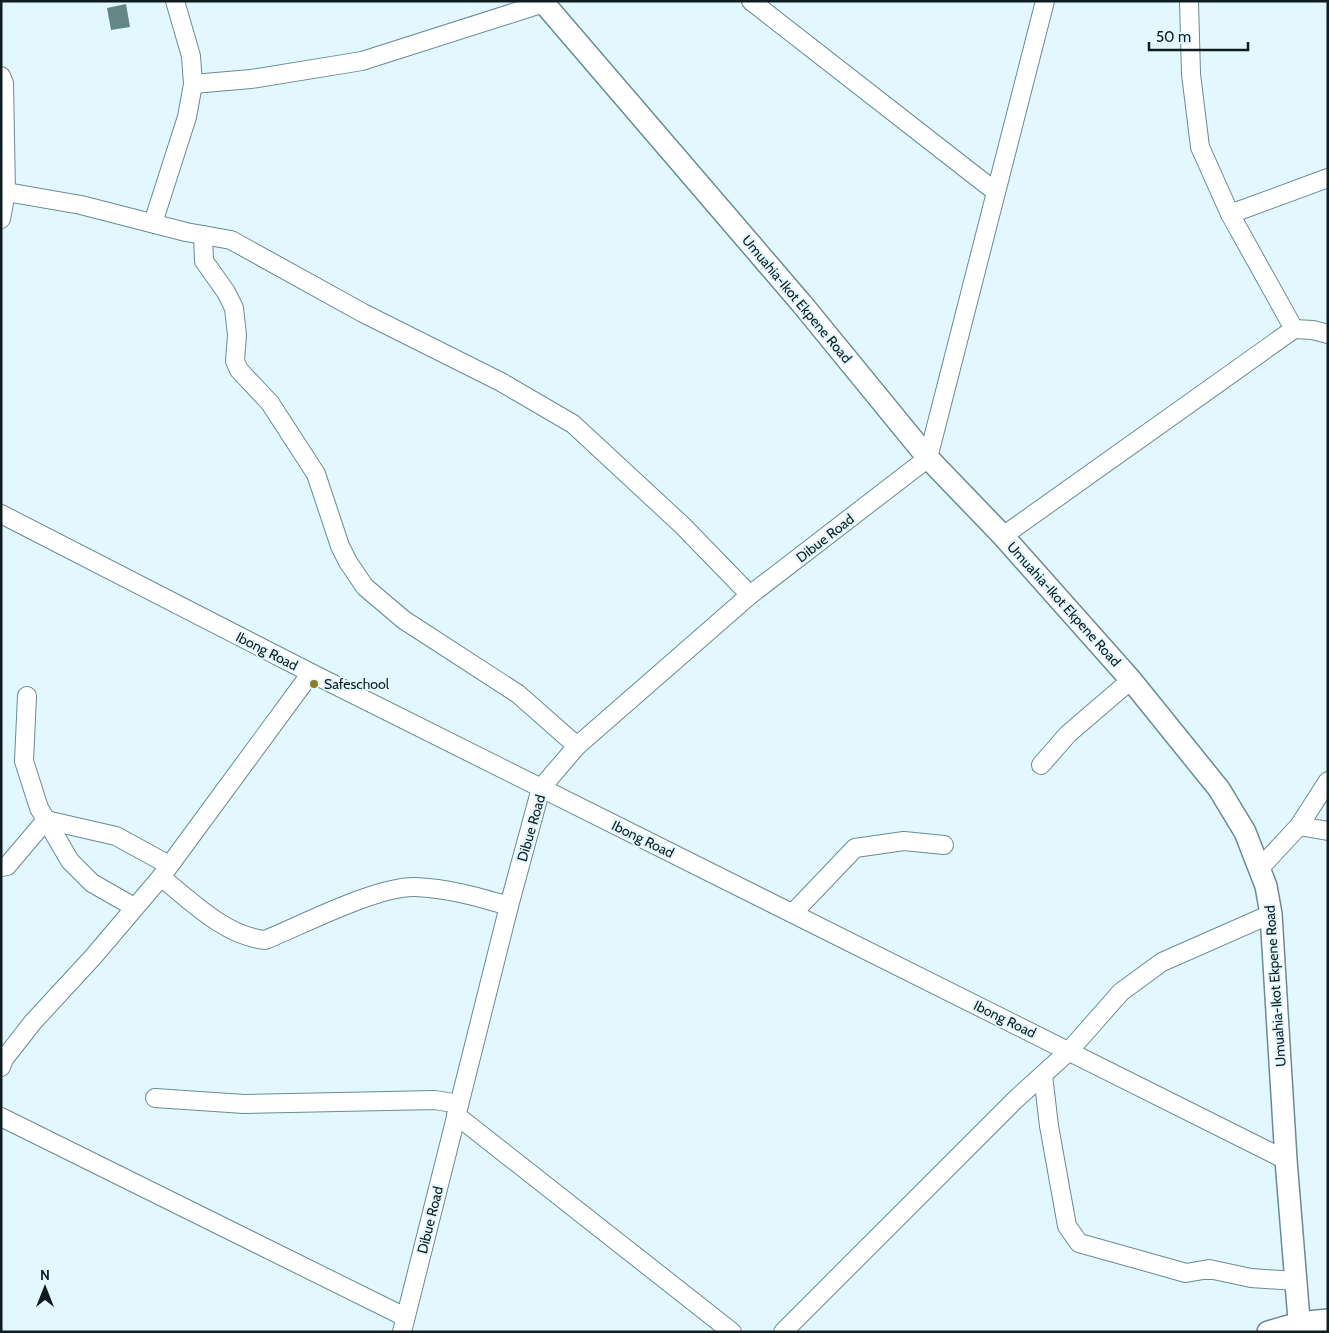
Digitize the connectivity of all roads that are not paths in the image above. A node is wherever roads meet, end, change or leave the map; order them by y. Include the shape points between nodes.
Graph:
1 (176, 1) edge
2 (751, 1) edge
3 (1045, 1) edge
4 (1189, 1) edge
5 (543, 2) edge
6 (1, 76) edge
7 (193, 84) junction
8 (1328, 178) edge
9 (3, 192) edge
10 (996, 192) junction
11 (1230, 214) junction
12 (1, 218) edge
13 (153, 223) junction
14 (203, 235) junction
15 (1294, 329) junction
16 (1328, 334) edge
17 (928, 458) junction
18 (1, 514) edge
19 (1003, 536) junction
20 (750, 596) junction
21 (311, 673) junction
22 (1131, 680) junction
23 (27, 696) dead end
24 (576, 746) junction
25 (1041, 765) dead end
26 (1328, 781) edge
27 (542, 788) junction
28 (46, 820) junction
29 (1299, 826) junction
30 (1328, 831) edge
31 (944, 844) dead end
32 (1, 866) edge
33 (1259, 869) junction
34 (165, 871) junction
35 (509, 906) junction
36 (134, 907) junction
37 (793, 913) junction
38 (1271, 914) junction
39 (1069, 1051) junction
40 (1, 1067) edge
41 (1043, 1076) junction
42 (155, 1098) dead end
43 (458, 1110) junction
44 (1, 1117) edge
45 (1286, 1160) junction
46 (1296, 1281) junction
47 (1328, 1320) edge
48 (403, 1325) edge
49 (1299, 1327) edge
50 (732, 1332) edge
51 (783, 1332) edge
52 (1268, 1332) edge

1 - 7 street via 191,56
2 - 10 street
3 - 10 street
4 - 11 street via 1200,147
5 - 7 street via 362,61 251,79
5 - 17 main road, Umuahia-Ikot Ekpene Road via 802,304
6 - 9 street via 4,83
7 - 13 street via 187,117
8 - 11 street
9 - 12 street
9 - 13 street via 82,205
10 - 17 street
11 - 15 street
13 - 14 street
14 - 20 street via 231,240 573,424 682,526
14 - 24 street via 204,261 234,308 235,361 239,370 270,403 316,474 340,546 365,587 404,620 518,694
15 - 16 street
15 - 19 street
17 - 19 main road, Umuahia-Ikot Ekpene Road
17 - 20 street, Dibue Road
18 - 21 street, Ibong Road
19 - 22 main road, Umuahia-Ikot Ekpene Road
20 - 24 street, Dibue Road
21 - 27 street, Ibong Road
21 - 34 street
22 - 25 street via 1068,734
22 - 33 main road, Umuahia-Ikot Ekpene Road via 1232,808
23 - 28 street via 24,761
24 - 27 street, Dibue Road
26 - 29 street
27 - 35 street, Dibue Road
27 - 37 street, Ibong Road
28 - 32 street via 7,866
28 - 34 street via 116,836
28 - 36 street via 70,861 92,882
29 - 30 street
29 - 33 street
31 - 37 street via 904,841 855,848
33 - 38 main road, Umuahia-Ikot Ekpene Road
34 - 35 street via 199,908 252,939 265,940 380,894 414,887 464,894
34 - 36 street
35 - 43 street, Dibue Road
36 - 40 street via 33,1022
37 - 39 street, Ibong Road
38 - 39 street via 1148,971 1121,992
38 - 45 main road, Umuahia-Ikot Ekpene Road
39 - 41 street
39 - 45 street, Ibong Road
41 - 46 street via 1067,1226 1079,1243 1186,1273 1209,1269 1251,1278
41 - 51 street
42 - 43 street via 244,1104 435,1100
43 - 48 street, Dibue Road
43 - 50 street
44 - 48 street
45 - 46 main road, Umuahia-Ikot Ekpene Road
46 - 49 main road, Umuahia-Ikot Ekpene Road
47 - 49 main road
49 - 52 main road

